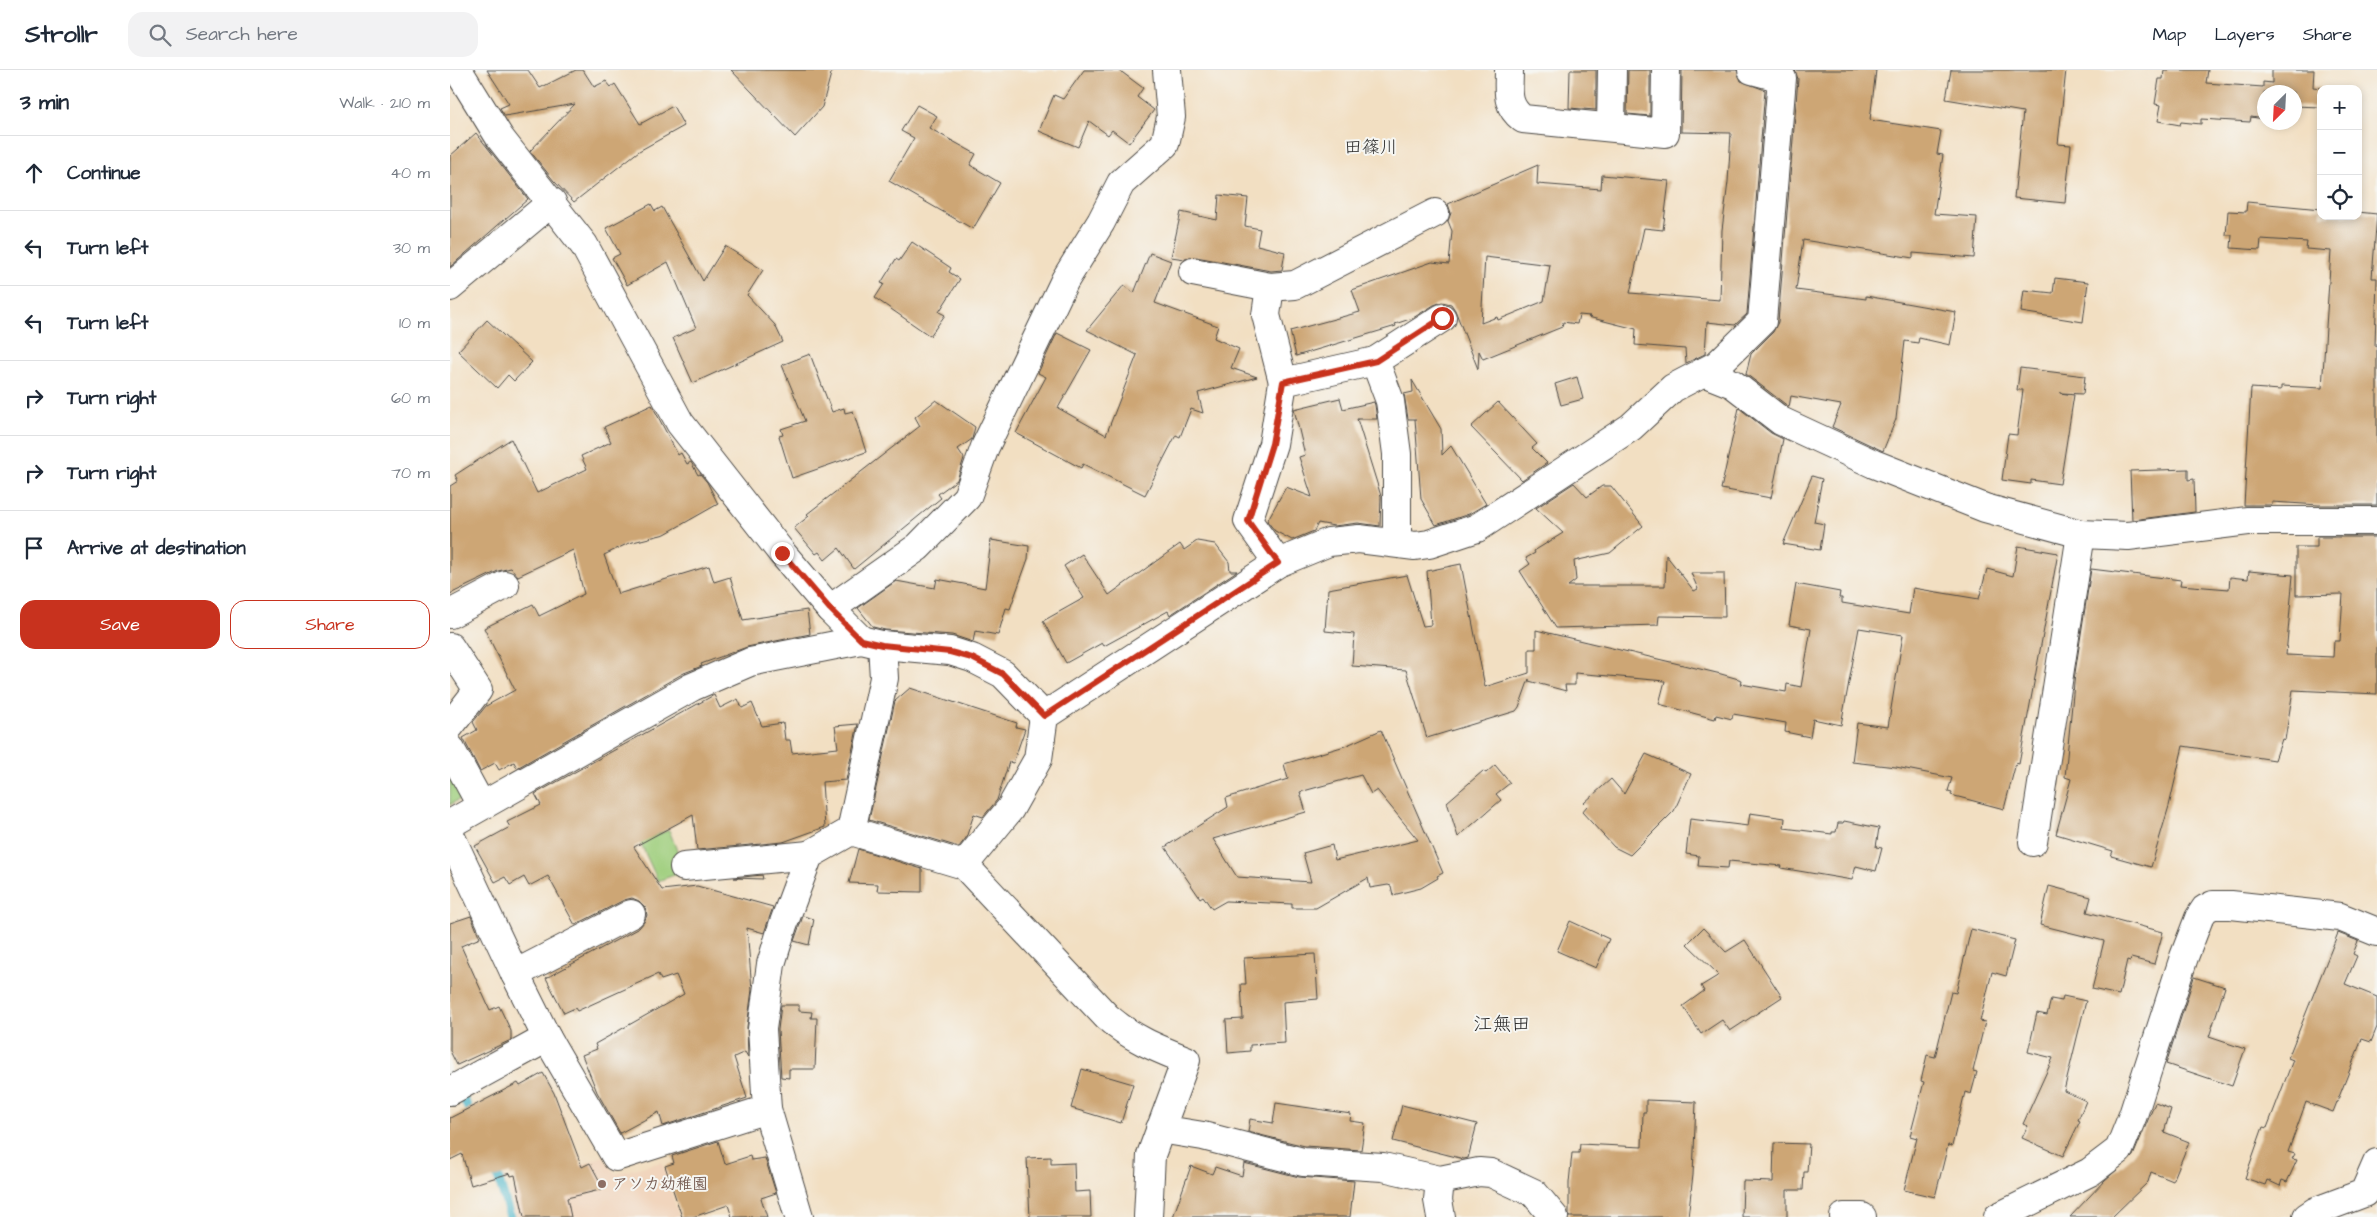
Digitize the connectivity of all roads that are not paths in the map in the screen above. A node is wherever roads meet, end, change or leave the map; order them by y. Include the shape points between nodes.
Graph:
1 (458, 70) edge
2 (1168, 70) edge
3 (1509, 70) edge
4 (1612, 70) edge
5 (1666, 70) edge
6 (1752, 70) edge
7 (1611, 127) junction
8 (552, 202) junction
9 (1436, 213) dead end
10 (1193, 272) dead end
11 (450, 286) edge
12 (1270, 287) junction
13 (1442, 318) dead end
14 (1376, 361) junction
15 (1703, 372) junction
16 (1283, 382) junction
17 (2377, 521) edge
18 (2081, 534) junction
19 (1397, 543) junction
20 (1278, 563) junction
21 (505, 585) dead end
22 (830, 609) junction
23 (450, 614) edge
24 (872, 643) junction
25 (450, 646) edge
26 (1044, 716) junction
27 (450, 726) edge
28 (450, 748) edge
29 (481, 805) junction
30 (450, 824) edge
31 (851, 831) junction
32 (450, 835) edge
33 (2033, 842) dead end
34 (809, 855) junction
35 (964, 865) junction
36 (684, 867) dead end
37 (631, 914) dead end
38 (2377, 932) edge
39 (515, 974) junction
40 (547, 1038) junction
41 (450, 1092) edge
42 (767, 1109) junction
43 (1160, 1129) junction
44 (2377, 1163) edge
45 (1440, 1180) junction
46 (2313, 1215) edge
47 (799, 1217) edge
48 (1148, 1217) edge
49 (1441, 1217) edge
50 (1554, 1217) edge
51 (1844, 1217) edge
52 (1862, 1217) edge
53 (1998, 1217) edge

1 - 8 street via 500,138
2 - 22 street via 1171,116 1164,144 1122,183 1065,280 985,447 967,497 918,547
3 - 7 street via 1508,99 1514,112 1523,119
4 - 7 street
5 - 7 street via 1665,133
6 - 15 street via 1782,78 1762,321 1717,365
8 - 11 street
8 - 22 street via 584,245 680,423
9 - 12 street via 1295,285
10 - 12 street
12 - 16 street via 1266,315
13 - 14 street
14 - 16 street
14 - 19 street via 1390,400 1397,454
15 - 18 street via 1733,384 1781,421 1874,464 1985,508
15 - 19 street via 1673,388 1631,427 1477,528 1429,544
16 - 20 street via 1272,444 1248,521
17 - 18 street via 2248,521 2128,536
18 - 33 street
19 - 20 street via 1359,539 1329,542
20 - 26 street
21 - 23 street
22 - 24 street
24 - 26 street via 926,648 972,658 1003,674
24 - 29 street via 750,662 692,688
24 - 31 street via 884,678
25 - 27 street via 478,690
26 - 35 street via 1038,759 1010,809
28 - 29 street
29 - 30 street
31 - 34 street
31 - 35 street
32 - 39 street
34 - 36 street
34 - 42 street via 771,964 762,1029
35 - 43 street via 1124,1032 1186,1060
37 - 39 street
38 - 53 street via 2340,917 2231,905 2213,905 2205,909 2184,957 2119,1150 2090,1172
39 - 40 street
40 - 41 street
40 - 42 street via 616,1157
42 - 47 street
43 - 45 street via 1203,1136 1303,1162 1383,1167
43 - 48 street via 1151,1155
44 - 46 street via 2364,1194
45 - 49 street via 1438,1200
45 - 50 street via 1479,1172 1491,1173 1534,1193
51 - 52 street

